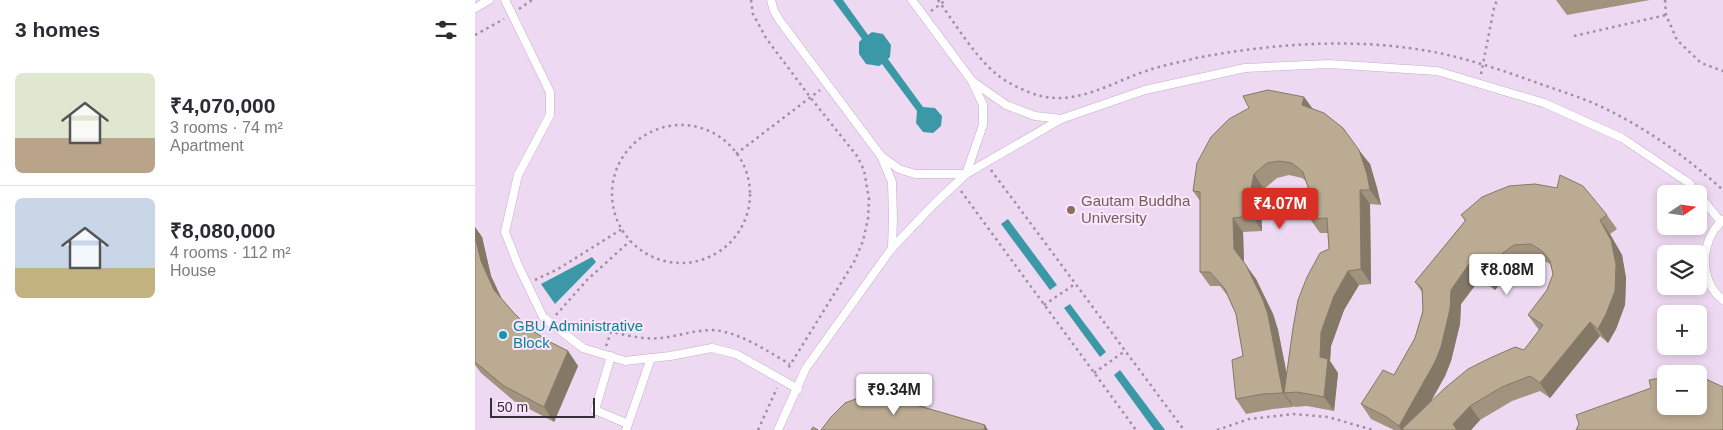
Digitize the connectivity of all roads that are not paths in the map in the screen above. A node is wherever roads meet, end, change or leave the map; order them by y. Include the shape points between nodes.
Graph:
1 (489, 0) edge
2 (505, 0) edge
3 (771, 0) edge
4 (912, 0) edge
5 (475, 8) edge
6 (972, 81) junction
7 (1061, 119) junction
8 (881, 156) junction
9 (966, 174) junction
10 (1691, 185) edge
11 (1707, 204) edge
12 (1722, 221) edge
13 (892, 248) junction
14 (1723, 300) edge
15 (611, 356) junction
16 (651, 358) junction
17 (798, 389) junction
18 (627, 427) edge
19 (779, 430) edge

1 - 5 lane
2 - 15 lane via 550,92 549,115 517,175 505,232 543,317 583,348
3 - 8 lane via 780,21
4 - 6 lane
6 - 7 lane via 1006,105 1035,116
6 - 9 lane via 983,105 983,125
7 - 9 lane
7 - 10 lane via 1145,90 1245,68 1329,64 1437,71 1544,104 1622,138
8 - 9 lane via 899,169 915,174
8 - 13 lane via 892,182
9 - 13 lane
11 - 12 lane
12 - 14 lane via 1711,234 1704,258 1708,281
13 - 17 lane via 806,368
15 - 16 lane via 625,361
15 - 18 lane via 595,410
16 - 17 lane via 712,348 737,354
16 - 18 lane
17 - 19 lane

